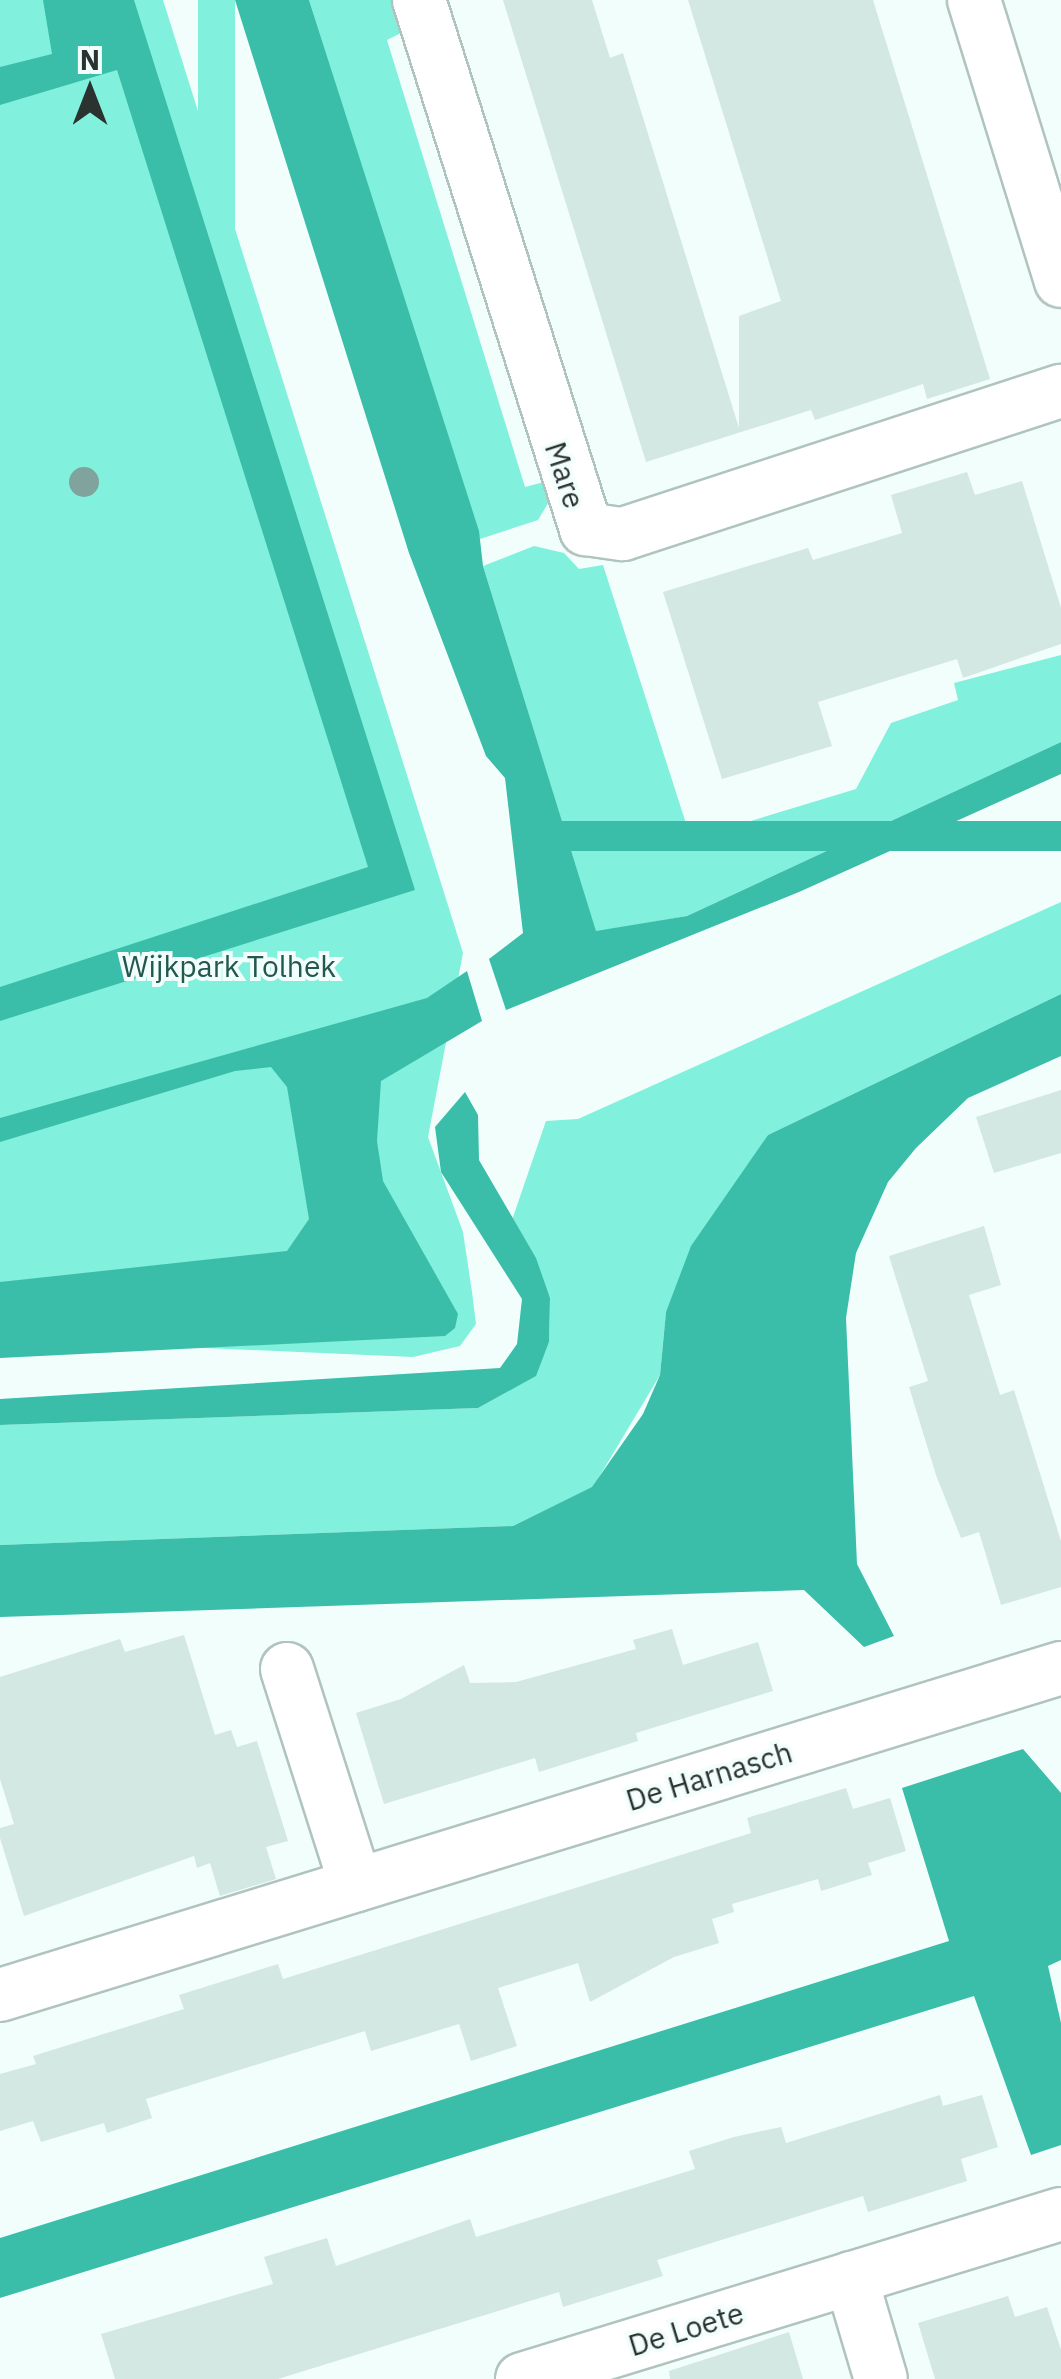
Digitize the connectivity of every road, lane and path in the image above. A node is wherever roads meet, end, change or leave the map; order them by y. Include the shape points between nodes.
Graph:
1 (418, 0) edge
2 (974, 0) edge
3 (1061, 281) edge
4 (1061, 391) edge
5 (287, 1668) dead end
6 (1061, 1668) edge
7 (356, 1884) junction
8 (0, 1995) edge
9 (1061, 2214) edge
10 (851, 2278) junction
11 (522, 2379) edge
12 (881, 2379) edge

1 - 4 street, Mare via 586,529 624,534
2 - 3 street
5 - 7 street
6 - 7 street, De Harnasch
7 - 8 street, De Harnasch
9 - 10 street, De Loete
10 - 11 street, De Loete
10 - 12 street

